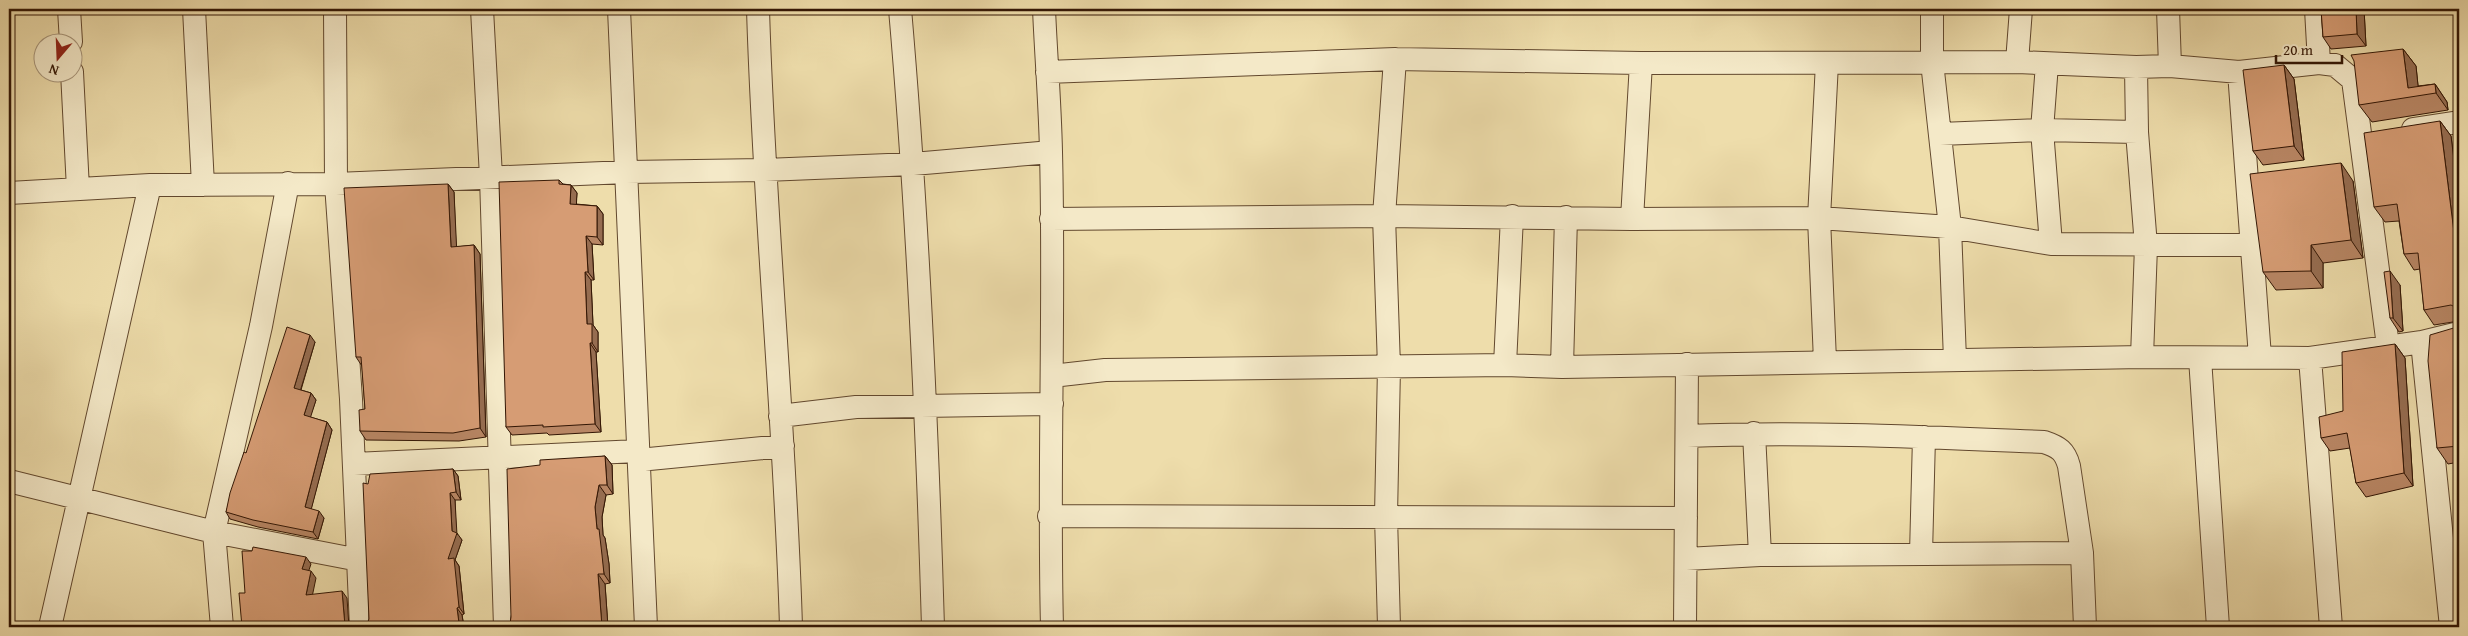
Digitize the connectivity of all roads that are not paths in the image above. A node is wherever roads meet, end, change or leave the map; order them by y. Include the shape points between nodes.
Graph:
1 (69, 9) edge
2 (194, 9) edge
3 (335, 9) edge
4 (482, 9) edge
5 (619, 9) edge
6 (758, 9) edge
7 (900, 9) edge
8 (1044, 9) edge
9 (1932, 9) edge
10 (2021, 9) edge
11 (2168, 9) edge
12 (2316, 9) edge
13 (70, 32) edge
14 (1395, 59) junction
15 (1932, 62) junction
16 (2017, 62) junction
17 (1827, 63) junction
18 (2318, 63) junction
19 (1640, 64) junction
20 (2047, 64) junction
21 (2170, 66) junction
22 (2136, 67) junction
23 (1047, 72) junction
24 (2239, 72) junction
25 (73, 82) edge
26 (2459, 122) edge
27 (2042, 130) junction
28 (2137, 132) junction
29 (1940, 134) junction
30 (2378, 134) junction
31 (1051, 152) junction
32 (913, 164) junction
33 (765, 170) junction
34 (627, 172) junction
35 (491, 177) junction
36 (288, 183) junction
37 (336, 184) junction
38 (150, 185) junction
39 (202, 185) junction
40 (78, 189) junction
41 (9, 194) edge
42 (1384, 216) junction
43 (1512, 216) junction
44 (1566, 217) junction
45 (1051, 218) junction
46 (1819, 218) junction
47 (1632, 219) junction
48 (1950, 227) junction
49 (2051, 244) junction
50 (2252, 245) junction
51 (2146, 246) junction
52 (2459, 333) edge
53 (2422, 342) junction
54 (2388, 346) junction
55 (2142, 357) junction
56 (2260, 357) junction
57 (2200, 358) junction
58 (2310, 358) junction
59 (1955, 360) junction
60 (1825, 361) junction
61 (1505, 364) junction
62 (1687, 364) junction
63 (1389, 367) junction
64 (1562, 367) junction
65 (1052, 376) junction
66 (1052, 404) junction
67 (927, 406) junction
68 (780, 416) junction
69 (1754, 433) junction
70 (1687, 436) junction
71 (1924, 437) junction
72 (783, 446) junction
73 (638, 456) junction
74 (498, 458) junction
75 (354, 464) junction
76 (9, 481) edge
77 (79, 498) junction
78 (1049, 516) junction
79 (1386, 516) junction
80 (1686, 518) junction
81 (214, 532) junction
82 (2082, 553) junction
83 (1921, 554) junction
84 (1760, 555) junction
85 (1686, 559) junction
86 (358, 560) junction
87 (50, 627) edge
88 (222, 627) edge
89 (362, 627) edge
90 (505, 627) edge
91 (646, 627) edge
92 (791, 627) edge
93 (933, 627) edge
94 (1052, 627) edge
95 (1389, 627) edge
96 (1685, 627) edge
97 (2085, 627) edge
98 (2218, 627) edge
99 (2331, 627) edge
100 (2451, 627) edge

1 - 13 street
2 - 39 street
3 - 37 street
4 - 35 street
5 - 34 street
6 - 33 street
7 - 32 street
8 - 23 street
9 - 15 street
10 - 16 street
11 - 21 street
12 - 18 street
14 - 19 street
14 - 23 street
14 - 42 street
15 - 16 street
15 - 17 street
15 - 29 street
16 - 20 street
17 - 19 street
17 - 46 street
18 - 24 street
18 - 30 street via 2335,65 2353,80
19 - 47 street
20 - 22 street
20 - 27 street
21 - 22 street
21 - 24 street
22 - 28 street
23 - 31 street
24 - 50 street via 2257,178
25 - 40 street
26 - 30 street
27 - 28 street
27 - 29 street
27 - 49 street
28 - 51 street
29 - 48 street
30 - 54 street via 2356,167
31 - 32 street
31 - 45 street
32 - 33 street
32 - 67 street
33 - 34 street
33 - 68 street
34 - 35 street
34 - 73 street
35 - 37 street
35 - 74 street
36 - 37 street
36 - 39 street
36 - 81 street via 262,326
37 - 75 street
38 - 39 street
38 - 40 street
38 - 77 street
40 - 41 street
42 - 43 street
42 - 45 street
42 - 63 street
43 - 44 street
43 - 61 street
44 - 47 street
44 - 64 street
45 - 65 street
46 - 47 street
46 - 48 street
46 - 60 street
48 - 49 street
48 - 59 street
49 - 51 street
50 - 51 street
50 - 56 street
51 - 55 street
52 - 53 street
53 - 54 street
53 - 100 street
54 - 58 street
55 - 57 street
55 - 59 street
56 - 57 street
56 - 58 street
57 - 98 street
58 - 99 street
59 - 60 street
60 - 62 street
61 - 63 street
61 - 64 street
62 - 64 street
62 - 70 street
63 - 65 street via 1105,370
63 - 79 street
65 - 66 street
66 - 67 street
66 - 78 street
67 - 68 street via 856,407
67 - 93 street
68 - 72 street
69 - 70 street
69 - 71 street
69 - 84 street
70 - 80 street
71 - 82 street via 2044,442 2059,447 2066,454 2069,466
71 - 83 street
72 - 73 street
72 - 92 street
73 - 74 street
73 - 91 street
74 - 75 street
74 - 90 street
75 - 86 street
76 - 77 street
77 - 81 street
77 - 87 street
78 - 79 street
78 - 94 street
79 - 80 street
79 - 95 street
80 - 85 street
81 - 86 street
81 - 88 street
82 - 83 street
82 - 97 street
83 - 84 street
84 - 85 street
85 - 96 street
86 - 89 street

